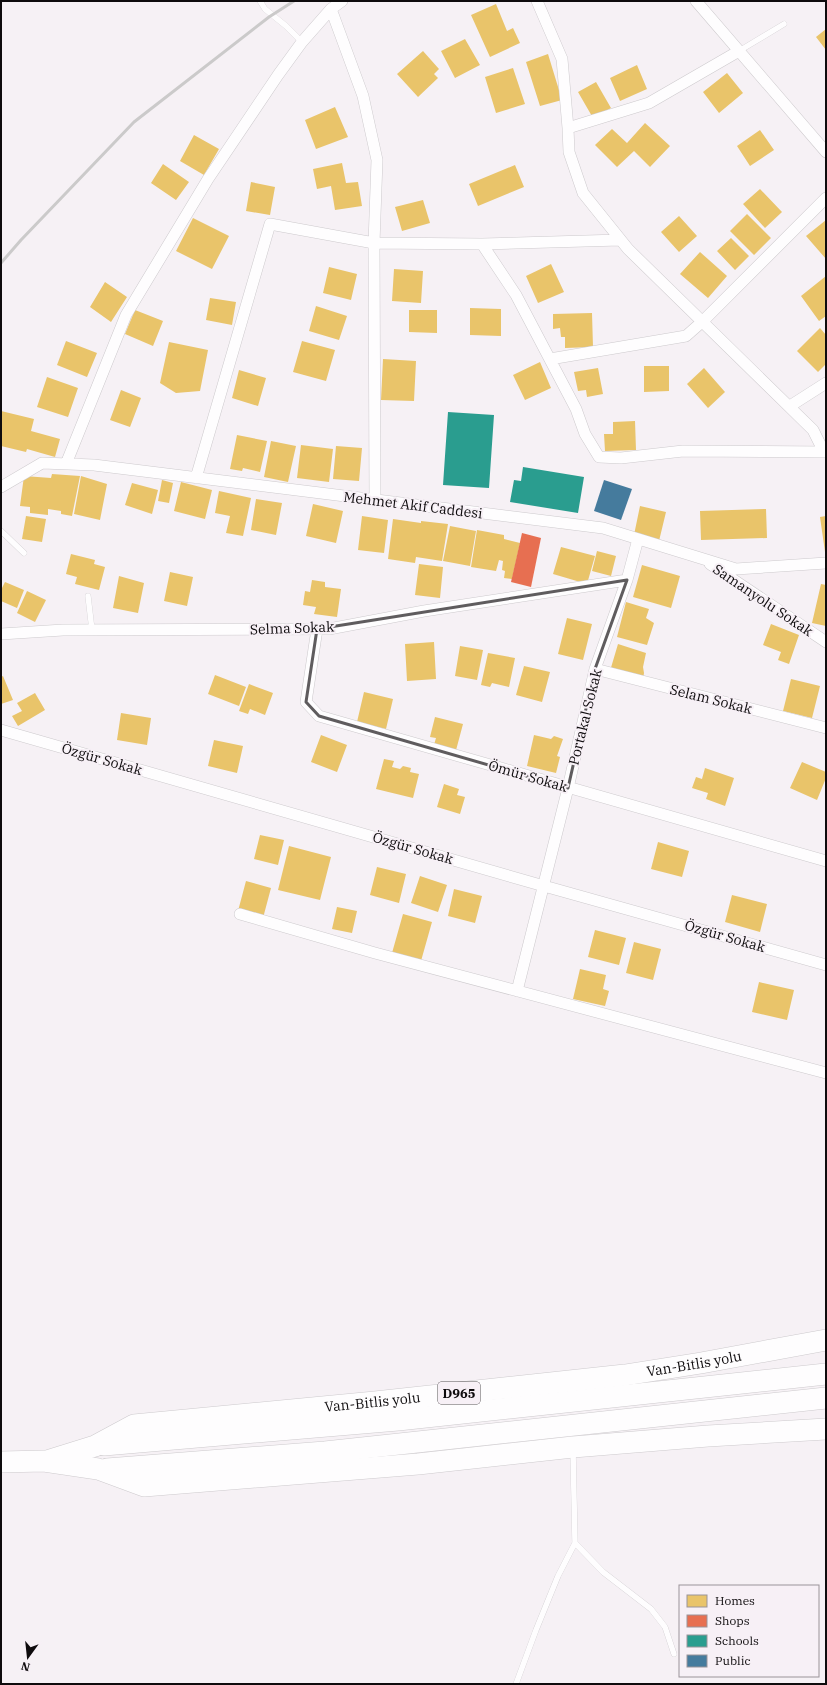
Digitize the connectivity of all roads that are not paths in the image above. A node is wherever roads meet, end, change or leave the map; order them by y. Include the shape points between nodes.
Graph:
1 (260, 1) edge
2 (342, 1) edge
3 (538, 1) edge
4 (696, 1) edge
5 (331, 9) junction
6 (784, 24) dead end
7 (302, 42) junction
8 (739, 51) junction
9 (568, 128) junction
10 (826, 152) edge
11 (826, 198) edge
12 (620, 240) junction
13 (374, 243) junction
14 (482, 244) junction
15 (703, 321) junction
16 (550, 359) junction
17 (826, 383) edge
18 (790, 406) junction
19 (825, 452) edge
20 (66, 464) junction
21 (196, 478) junction
22 (1, 487) edge
23 (375, 500) junction
24 (1, 531) edge
25 (638, 539) junction
26 (24, 553) dead end
27 (700, 558) junction
28 (826, 562) edge
29 (627, 580) junction
30 (88, 596) dead end
31 (317, 629) junction
32 (92, 630) junction
33 (1, 634) edge
34 (826, 642) edge
35 (595, 669) junction
36 (826, 728) edge
37 (1, 730) edge
38 (568, 788) junction
39 (826, 861) edge
40 (544, 886) junction
41 (240, 914) dead end
42 (826, 965) edge
43 (517, 991) junction
44 (826, 1073) edge
45 (826, 1340) edge
46 (826, 1374) edge
47 (826, 1398) edge
48 (826, 1429) edge
49 (95, 1446) junction
50 (573, 1448) junction
51 (1, 1462) edge
52 (44, 1462) junction
53 (98, 1470) junction
54 (575, 1543) junction
55 (674, 1654) dead end
56 (516, 1684) edge

1 - 7 lane via 265,9
2 - 5 street
3 - 9 street via 562,59
4 - 8 street
5 - 7 street
5 - 13 street via 363,96 377,160
6 - 8 lane
7 - 20 street via 208,179 126,315
8 - 9 street via 649,103
8 - 10 street
9 - 12 street via 569,152 583,193
11 - 15 street
12 - 14 street
12 - 15 street
13 - 14 street
13 - 21 street via 270,224
13 - 23 street
14 - 16 street via 516,295
15 - 16 street via 686,336
15 - 18 street
16 - 19 street via 576,409 585,434 599,457 621,458 682,451
17 - 18 street
18 - 19 street via 813,430
20 - 21 street, Mehmet Akif Caddesi
20 - 22 street, Mehmet Akif Caddesi via 42,463
21 - 23 street, Mehmet Akif Caddesi
23 - 25 street, Mehmet Akif Caddesi via 603,528
24 - 26 lane
25 - 27 street, Mehmet Akif Caddesi
25 - 29 street, Portakal Sokak
27 - 28 street, Mehmet Akif Caddesi via 736,568
27 - 34 street, Samanyolu Sokak
29 - 31 street, Selma Sokak via 424,610 329,629
29 - 35 street, Portakal Sokak
30 - 32 lane
31 - 32 street, Selma Sokak
31 - 38 street, Ömür Sokak via 306,702 319,716
32 - 33 street, Selma Sokak
35 - 36 street, Selam Sokak
35 - 38 street, Portakal Sokak
37 - 40 street, Özgür Sokak
38 - 39 street, Ömür Sokak
38 - 40 street, Portakal Sokak
40 - 42 street, Özgür Sokak
40 - 43 street, Portakal Sokak
41 - 43 street via 375,954
43 - 44 street
45 - 49 highway, Van-Bitlis yolu / D965 via 625,1375 134,1425
46 - 49 highway via 398,1420
47 - 53 highway via 324,1452
48 - 50 highway, Van-Bitlis yolu
49 - 52 highway, Van-Bitlis yolu / D965
50 - 53 highway, Van-Bitlis yolu via 418,1464 144,1486
50 - 54 lane
51 - 52 highway, Van-Bitlis yolu / D965
52 - 53 highway, Van-Bitlis yolu / D965
54 - 55 lane via 603,1572 651,1609 665,1627
54 - 56 lane via 558,1576

